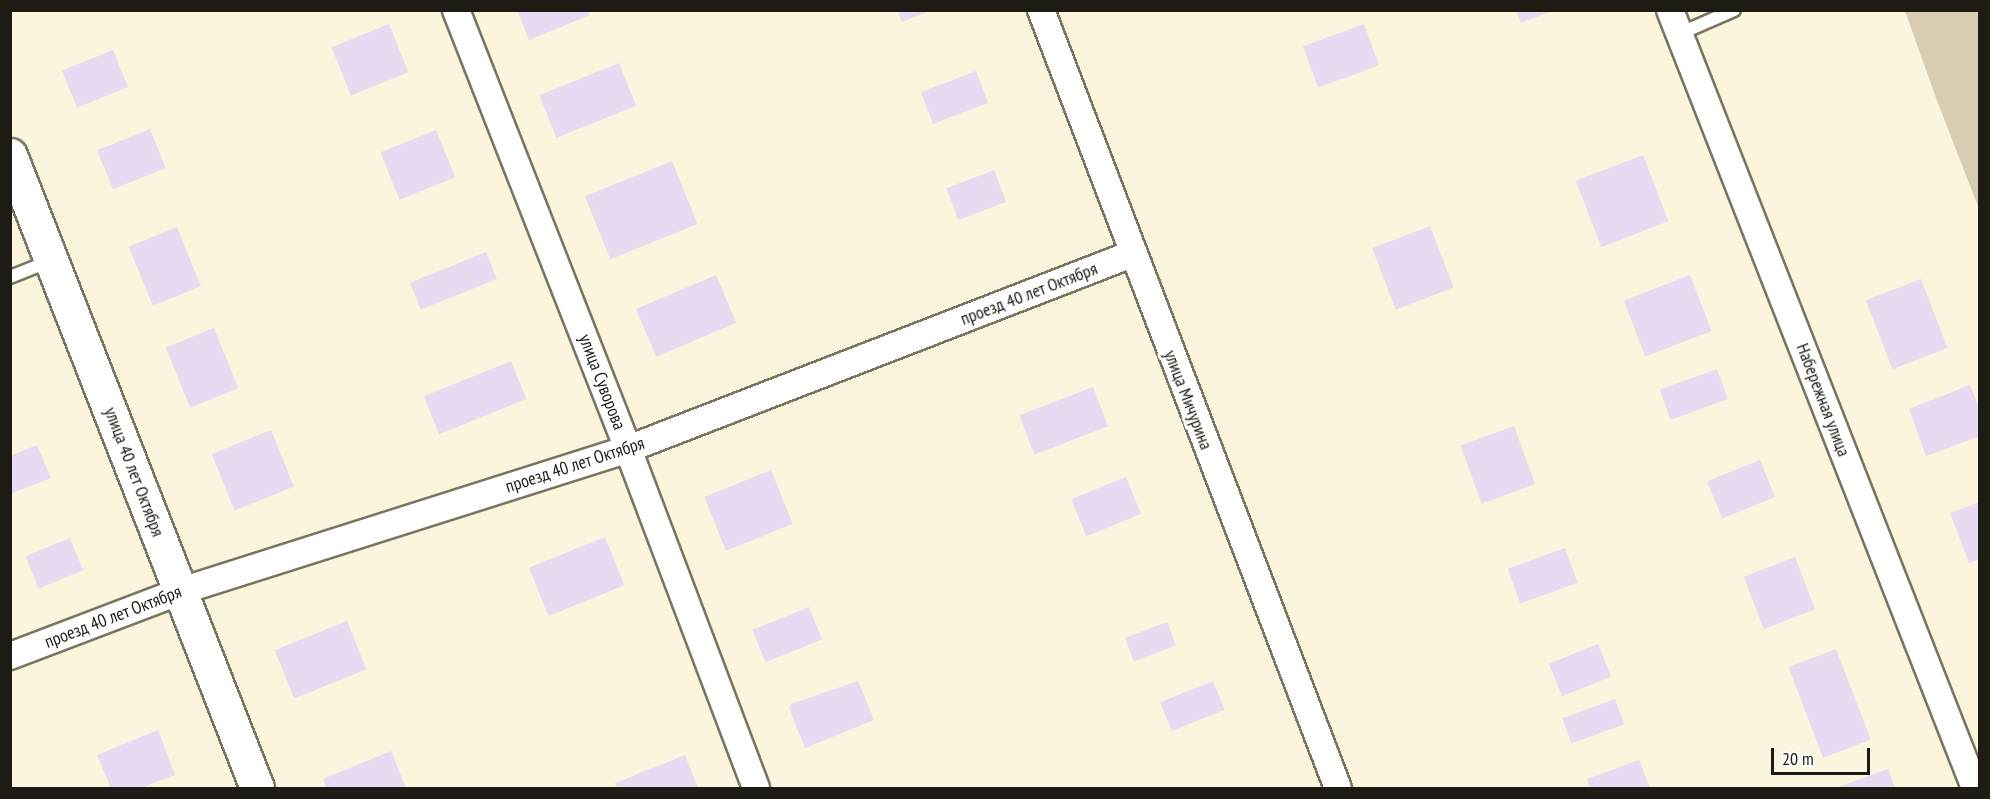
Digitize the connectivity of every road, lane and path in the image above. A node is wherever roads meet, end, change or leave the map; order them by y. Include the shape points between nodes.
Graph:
1 (456, 10) edge
2 (1041, 10) edge
3 (1670, 10) edge
4 (1734, 10) edge
5 (1679, 34) junction
6 (10, 156) edge
7 (1132, 254) junction
8 (51, 261) junction
9 (10, 277) edge
10 (628, 449) junction
11 (180, 591) junction
12 (10, 656) edge
13 (257, 789) edge
14 (756, 789) edge
15 (1338, 789) edge
16 (1975, 789) edge

1 - 10 street, улица Суворова
2 - 7 street, улица Мичурина
3 - 5 street, Набережная улица
4 - 5 lane
5 - 16 street, Набережная улица
6 - 8 street, улица 40 лет Октября
7 - 10 street, проезд 40 лет Октября
7 - 15 street, улица Мичурина
8 - 9 lane
8 - 11 street, улица 40 лет Октября
10 - 11 street, проезд 40 лет Октября
10 - 14 street, улица Суворова
11 - 12 street, проезд 40 лет Октября
11 - 13 street, улица 40 лет Октября

